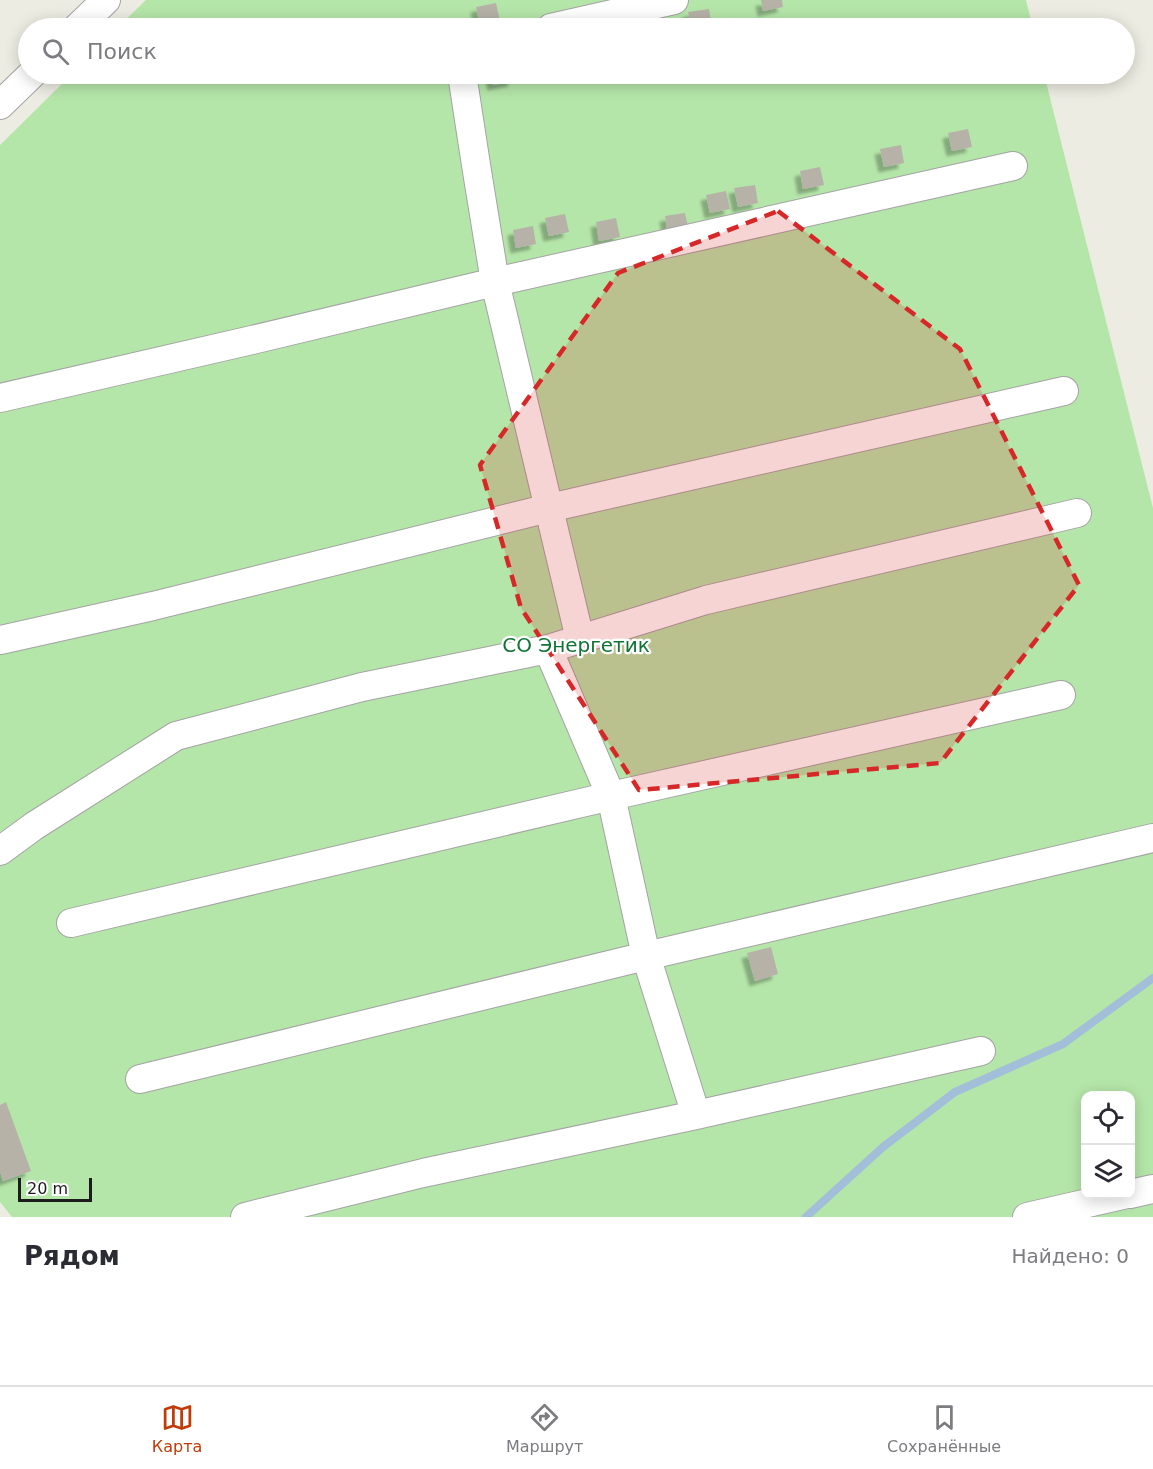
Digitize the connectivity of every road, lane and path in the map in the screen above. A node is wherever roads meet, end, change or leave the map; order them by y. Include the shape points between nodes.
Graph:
1 (106, 0) edge
2 (674, 0) edge
3 (87, 18) edge
4 (595, 18) edge
5 (22, 84) edge
6 (464, 84) edge
7 (0, 105) edge
8 (1013, 166) dead end
9 (495, 282) junction
10 (1064, 392) dead end
11 (0, 398) edge
12 (549, 508) junction
13 (1077, 513) dead end
14 (1, 639) edge
15 (580, 639) junction
16 (548, 649) junction
17 (1061, 695) dead end
18 (611, 796) junction
19 (1153, 838) edge
20 (0, 851) edge
21 (71, 923) dead end
22 (646, 956) junction
23 (981, 1051) dead end
24 (140, 1079) dead end
25 (696, 1114) junction
26 (1153, 1189) edge
27 (1135, 1193) edge
28 (1107, 1199) edge
29 (245, 1217) edge
30 (1027, 1217) edge

1 - 3 street
2 - 4 street
5 - 7 street
6 - 9 street
8 - 9 street
9 - 11 street
9 - 12 street
10 - 12 street
12 - 14 street via 153,606
12 - 15 street
13 - 15 street via 706,600
15 - 16 street
16 - 18 street
16 - 20 street via 362,687 176,736 33,825
17 - 18 street
18 - 21 street
18 - 22 street
19 - 22 street
22 - 24 street
22 - 25 street
23 - 25 street
25 - 29 street via 423,1173
26 - 27 street
28 - 30 street

